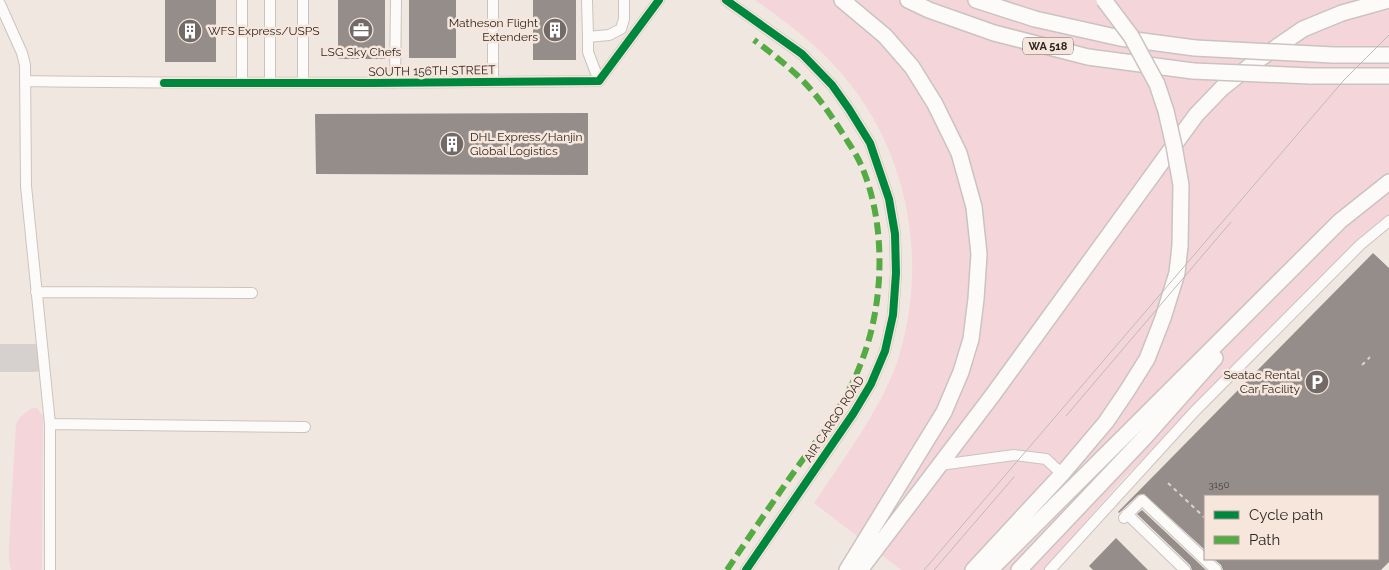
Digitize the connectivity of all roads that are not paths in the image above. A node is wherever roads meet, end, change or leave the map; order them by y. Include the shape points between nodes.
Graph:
1 (242, 0) edge
2 (270, 0) edge
3 (303, 0) edge
4 (396, 0) edge
5 (492, 0) edge
6 (587, 0) edge
7 (624, 0) edge
8 (659, 0) edge
9 (726, 0) edge
10 (842, 0) edge
11 (908, 0) edge
12 (976, 0) edge
13 (1104, 0) edge
14 (1389, 0) edge
15 (0, 4) edge
16 (588, 37) junction
17 (1389, 56) edge
18 (1389, 76) edge
19 (26, 81) junction
20 (600, 81) junction
21 (492, 82) junction
22 (242, 83) junction
23 (270, 83) junction
24 (303, 83) junction
25 (395, 83) junction
26 (1389, 182) edge
27 (1389, 221) edge
28 (1305, 256) junction
29 (36, 292) junction
30 (252, 293) dead end
31 (50, 424) junction
32 (305, 427) dead end
33 (940, 465) junction
34 (1062, 474) junction
35 (1204, 559) edge
36 (1205, 560) edge
37 (50, 570) edge
38 (746, 570) edge
39 (847, 570) edge
40 (860, 570) edge
41 (973, 570) edge
42 (990, 570) edge
43 (1019, 570) edge
44 (1050, 570) edge
45 (1185, 570) edge
46 (1216, 570) edge

1 - 22 street
2 - 23 street
3 - 24 street
4 - 25 street
5 - 21 street
6 - 16 street
7 - 16 street via 621,29 609,35
8 - 20 street
9 - 38 street, AIR CARGO ROAD via 802,54 832,84 849,109 870,143 889,200 896,273 893,315 885,351 871,384
10 - 39 highway via 885,36 912,68 935,104 959,153 974,207 979,254 970,340 961,372 944,412
11 - 18 highway, WA 518, bridge via 994,33 1088,57 1193,71
12 - 17 highway, WA 518, bridge via 1035,19 1120,38 1195,48
13 - 34 highway, bridge via 1131,36 1157,84 1166,111 1181,185 1180,246 1177,273 1146,359 1106,422
14 - 33 highway via 1342,13 1303,29 1222,88 1196,115
15 - 19 street via 22,53
16 - 20 street via 588,52
19 - 22 street, SOUTH 156TH STREET
19 - 29 street via 26,186
20 - 21 street, SOUTH 156TH STREET
21 - 25 street, SOUTH 156TH STREET
22 - 23 street, SOUTH 156TH STREET
23 - 24 street, SOUTH 156TH STREET
24 - 25 street, SOUTH 156TH STREET
26 - 28 highway via 1340,221
27 - 44 street via 1340,264 1194,412
28 - 42 highway
28 - 43 highway via 1271,301
29 - 30 street
29 - 31 street
31 - 32 street
31 - 37 street
33 - 34 street via 1014,455 1046,459
33 - 40 highway
34 - 41 highway
35 - 45 street via 1142,500 1125,516
36 - 46 street

